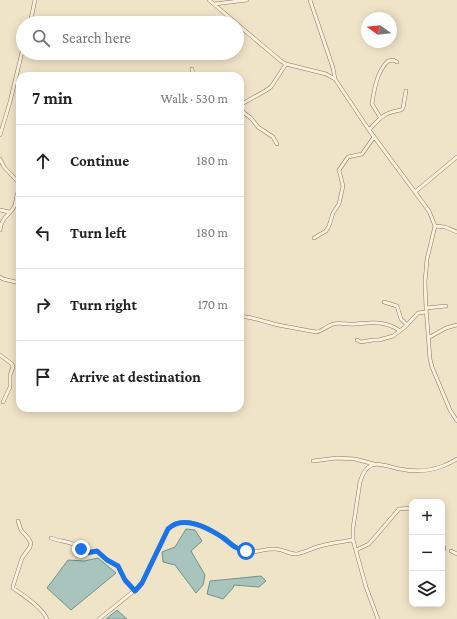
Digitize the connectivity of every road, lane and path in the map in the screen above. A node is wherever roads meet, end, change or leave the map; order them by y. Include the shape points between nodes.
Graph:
1 (35, 0) edge
2 (209, 0) edge
3 (247, 0) edge
4 (310, 0) edge
5 (214, 4) junction
6 (32, 16) edge
7 (228, 16) edge
8 (244, 30) edge
9 (20, 60) edge
10 (397, 62) dead end
11 (286, 64) junction
12 (333, 68) junction
13 (192, 69) dead end
14 (17, 72) edge
15 (192, 72) edge
16 (326, 74) junction
17 (16, 77) edge
18 (335, 79) junction
19 (406, 91) dead end
20 (244, 104) edge
21 (244, 113) edge
22 (380, 117) junction
23 (369, 130) junction
24 (0, 135) edge
25 (374, 137) junction
26 (276, 144) dead end
27 (457, 157) edge
28 (0, 161) edge
29 (3, 166) junction
30 (0, 169) edge
31 (16, 180) edge
32 (415, 192) junction
33 (16, 198) edge
34 (0, 210) edge
35 (9, 212) junction
36 (435, 226) junction
37 (0, 228) edge
38 (457, 232) edge
39 (314, 238) dead end
40 (0, 277) edge
41 (16, 282) edge
42 (384, 302) dead end
43 (446, 306) dead end
44 (426, 310) junction
45 (244, 317) edge
46 (407, 325) junction
47 (457, 325) edge
48 (400, 331) junction
49 (428, 338) junction
50 (357, 340) dead end
51 (0, 355) edge
52 (3, 402) dead end
53 (457, 420) edge
54 (457, 459) edge
55 (313, 461) dead end
56 (376, 464) junction
57 (409, 508) edge
58 (18, 521) dead end
59 (51, 538) dead end
60 (353, 540) junction
61 (356, 550) junction
62 (451, 551) dead end
63 (457, 554) edge
64 (135, 591) junction
65 (47, 619) edge
66 (99, 619) edge
67 (378, 619) edge

1 - 6 street
2 - 5 street
3 - 5 street
4 - 12 street
5 - 7 street
8 - 11 street
9 - 14 street
10 - 22 street via 393,60 384,64 378,78 372,104
11 - 16 street
11 - 20 street via 271,87
12 - 16 street
12 - 18 street
13 - 15 street
16 - 18 street
17 - 24 street
18 - 23 street
19 - 22 street via 401,110
21 - 26 street via 258,128 273,137
22 - 23 street
23 - 25 street
25 - 32 street
25 - 39 street via 362,154 348,157 339,170 344,186 339,204 326,231
27 - 32 street
28 - 29 street
29 - 30 street
29 - 31 street
32 - 36 street via 426,206
33 - 35 street
34 - 35 street
35 - 37 street
36 - 38 street
36 - 44 street via 426,268
40 - 41 street
42 - 46 street via 397,306 401,319
43 - 44 street
44 - 46 street via 418,313
44 - 49 street
45 - 48 street via 316,332 335,323 370,322 393,326
46 - 48 street
47 - 49 street
48 - 50 street via 379,340
49 - 53 street via 430,362 450,410
51 - 52 street via 13,367 10,387
54 - 56 street via 444,466 419,471
55 - 56 street via 337,458
56 - 60 street via 367,468 361,476
57 - 61 street via 399,509 369,544
58 - 65 street via 31,543 22,558 13,588 41,610
59 - 64 street via 75,544 86,553 99,552 118,566 125,580
60 - 61 street
60 - 64 street via 320,546 298,554 276,549 252,552 235,548 218,534 204,527 176,523 168,529 142,583
61 - 67 street via 366,588
62 - 63 street
64 - 66 street

